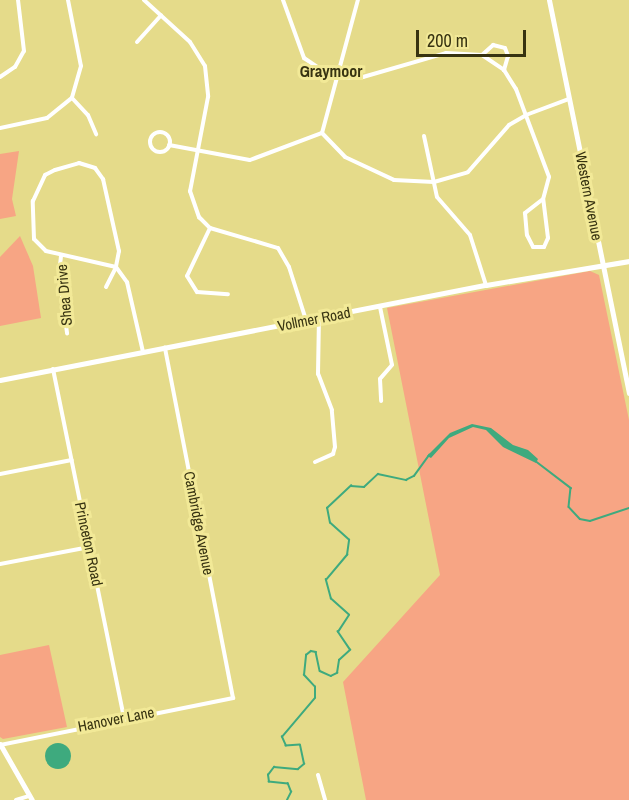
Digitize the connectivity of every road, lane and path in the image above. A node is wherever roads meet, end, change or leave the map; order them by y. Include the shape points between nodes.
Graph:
1 (18, 0) edge
2 (68, 0) edge
3 (144, 0) edge
4 (284, 0) edge
5 (358, 0) edge
6 (549, 0) edge
7 (161, 15) junction
8 (137, 42) dead end
9 (482, 55) junction
10 (504, 70) junction
11 (0, 76) edge
12 (334, 78) junction
13 (72, 98) junction
14 (569, 99) junction
15 (526, 115) junction
16 (0, 128) edge
17 (322, 133) junction
18 (96, 134) dead end
19 (424, 136) dead end
20 (169, 145) junction
21 (197, 153) junction
22 (434, 182) junction
23 (543, 198) junction
24 (210, 228) junction
25 (61, 256) junction
26 (629, 261) edge
27 (603, 264) junction
28 (116, 267) junction
29 (486, 285) junction
30 (106, 287) dead end
31 (228, 294) dead end
32 (380, 307) junction
33 (319, 318) junction
34 (306, 321) junction
35 (67, 333) dead end
36 (165, 348) junction
37 (143, 352) junction
38 (53, 369) junction
39 (0, 380) edge
40 (629, 393) edge
41 (381, 401) dead end
42 (72, 460) junction
43 (315, 462) dead end
44 (0, 474) edge
45 (90, 547) junction
46 (0, 564) edge
47 (233, 698) joint
48 (124, 718) junction
49 (0, 745) edge
50 (318, 775) dead end
51 (30, 798) edge
52 (16, 800) edge
53 (325, 800) edge

1 - 11 street via 24,51 15,67
2 - 13 street via 81,63
3 - 7 street
4 - 12 street via 304,58
5 - 12 street
6 - 14 main road, Western Avenue
7 - 8 street
7 - 21 street via 190,42 205,66 208,97
9 - 10 street
9 - 10 street via 493,45 505,48 509,60
9 - 12 street via 446,53 363,77
10 - 15 street
12 - 17 street
13 - 16 street via 47,118
13 - 18 street via 85,109
14 - 15 street
14 - 27 main road, Western Avenue
15 - 22 street via 509,125 468,172
15 - 23 street via 549,177
17 - 21 street via 250,160
17 - 22 street via 345,157 384,175 411,183
19 - 22 street
20 - 20 street via 162,151 155,150 151,139 163,133
20 - 21 street
21 - 24 street via 190,191 199,218
22 - 29 street via 437,197 470,236
23 - 23 street via 525,213 527,235 533,247 544,247 548,238
24 - 31 street via 187,276 197,292
24 - 34 street via 278,248 289,267
25 - 28 street
25 - 28 street via 46,251 34,239 33,201 45,175 79,163 95,168 103,179 119,251
25 - 35 street, Shea Drive via 59,275
26 - 27 main road, Vollmer Road
27 - 29 main road, Vollmer Road
27 - 40 main road, Western Avenue
28 - 30 street
28 - 37 street via 127,282
29 - 32 main road, Vollmer Road
32 - 33 main road, Vollmer Road
32 - 41 street via 392,365 380,379
33 - 34 main road, Vollmer Road
33 - 43 street via 318,374 332,410 334,447 333,454
34 - 36 main road, Vollmer Road
36 - 37 main road, Vollmer Road
36 - 47 street, Cambridge Avenue
37 - 38 main road, Vollmer Road
38 - 39 main road, Vollmer Road
38 - 42 street, Princeton Road
42 - 44 street
42 - 45 street, Princeton Road
45 - 46 street
45 - 48 street, Princeton Road
47 - 48 street, Hanover Lane
48 - 49 street, Hanover Lane
49 - 51 main road
50 - 53 street
51 - 52 street

